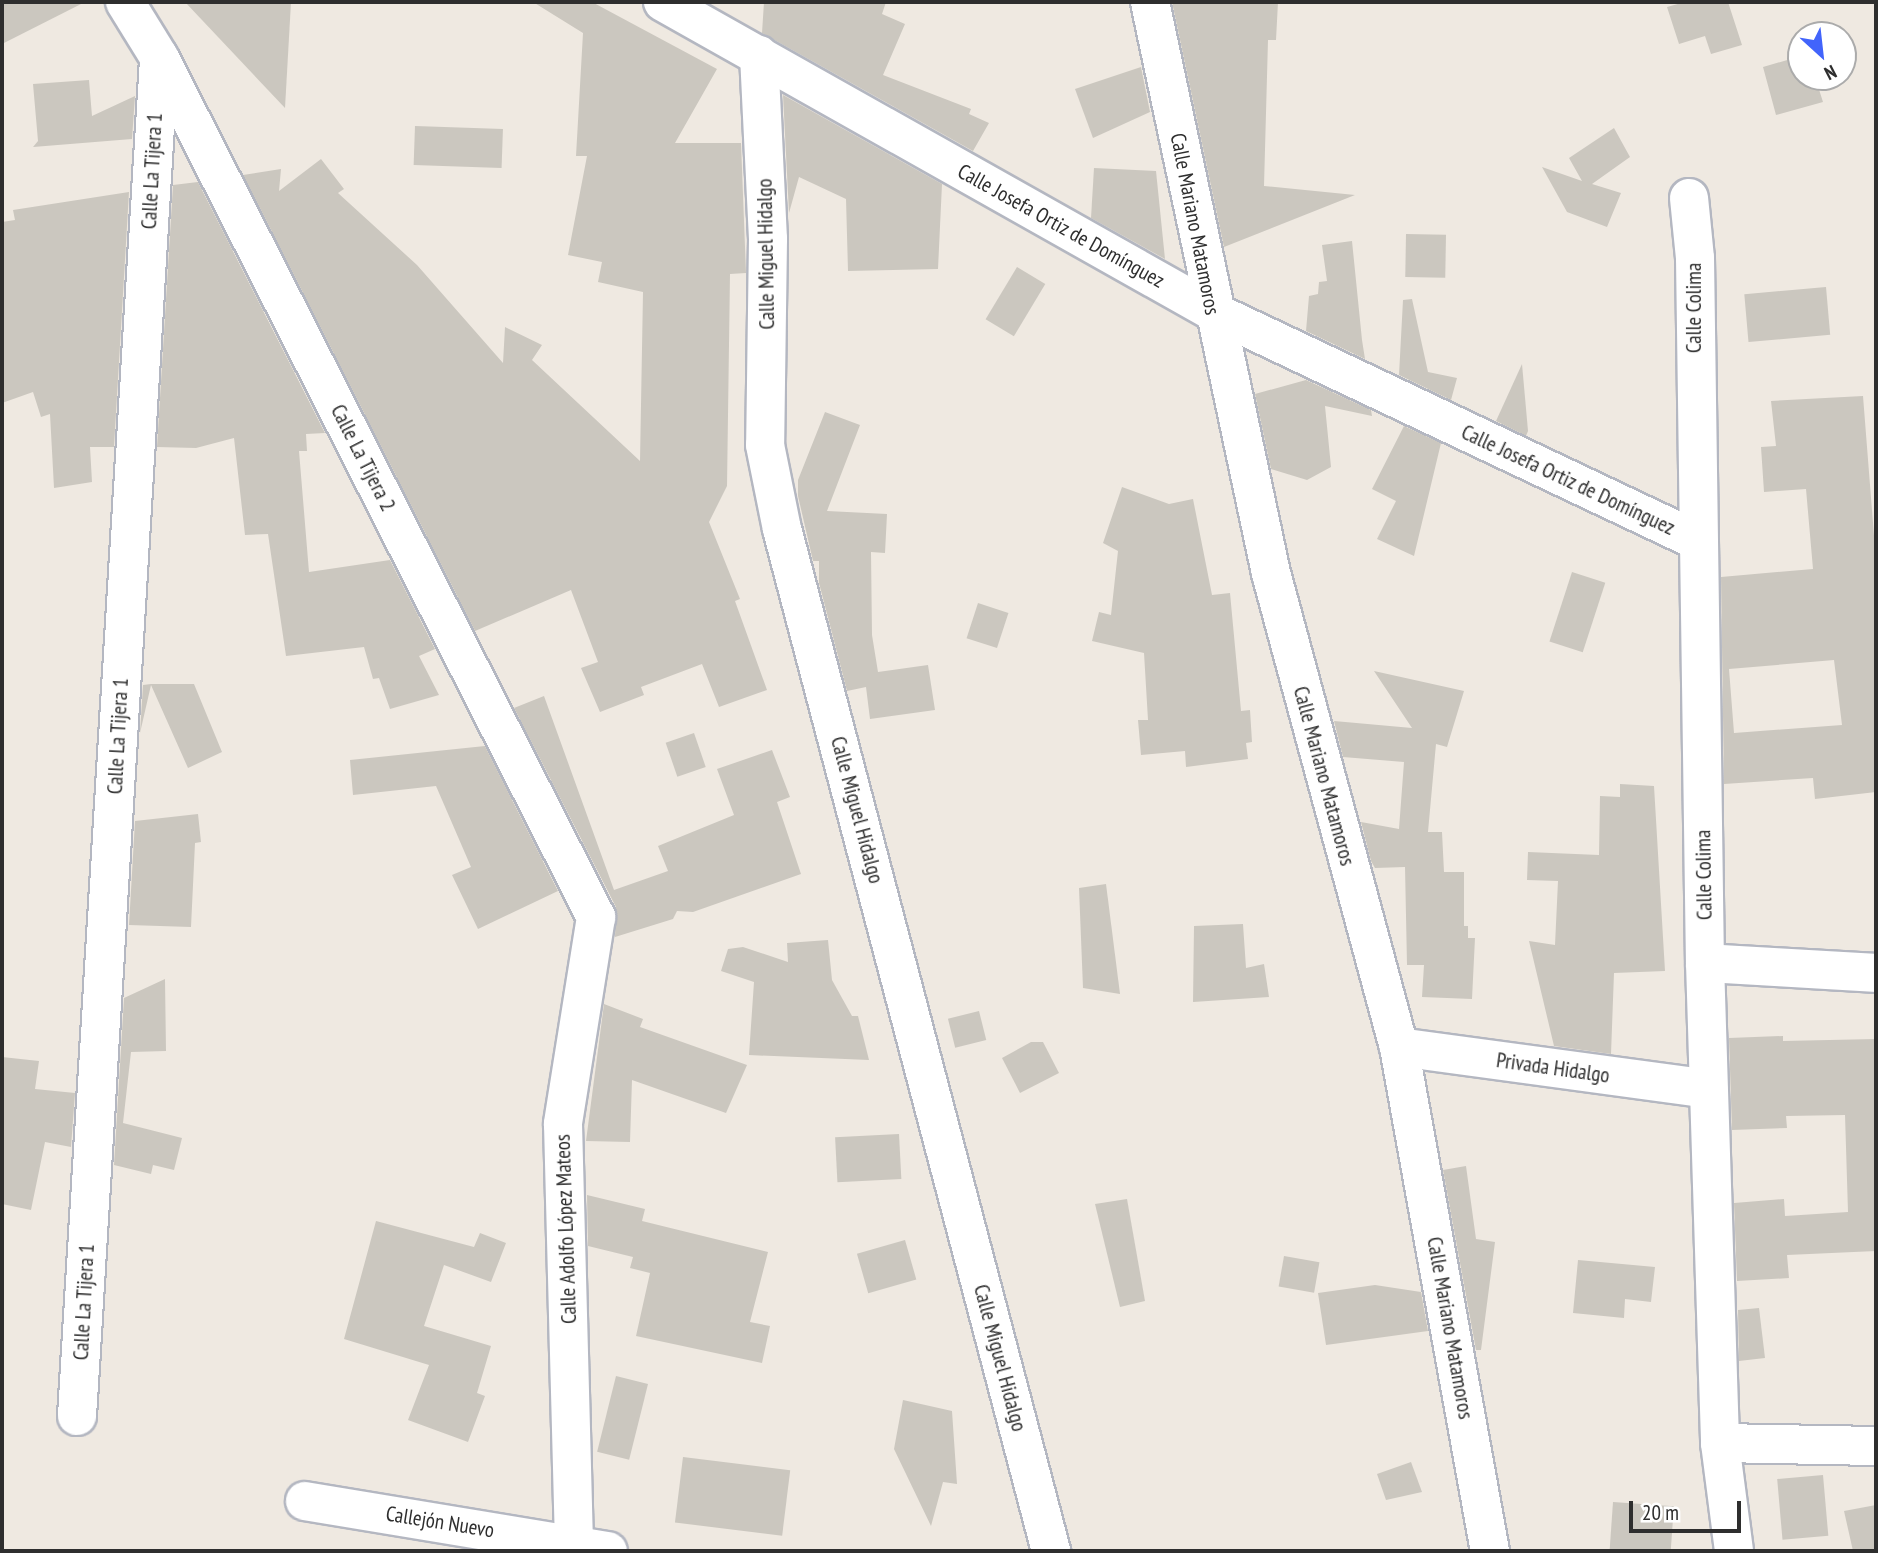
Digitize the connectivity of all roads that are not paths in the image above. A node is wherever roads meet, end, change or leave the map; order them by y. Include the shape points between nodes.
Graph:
1 (125, 2) edge
2 (663, 2) edge
3 (1150, 2) edge
4 (760, 55) junction
5 (159, 57) junction
6 (1689, 198) dead end
7 (1212, 311) junction
8 (1696, 540) junction
9 (596, 917) joint
10 (1705, 963) junction
11 (1876, 973) edge
12 (1399, 1047) junction
13 (1708, 1089) junction
14 (77, 1416) dead end
15 (1720, 1443) junction
16 (1876, 1446) edge
17 (305, 1501) dead end
18 (586, 1549) edge
19 (1051, 1551) edge
20 (1490, 1551) edge
21 (1734, 1551) edge

1 - 5 street, Calle La Tijera 2
2 - 4 street, Calle Josefa Ortiz de Domínguez
3 - 7 street, Calle Mariano Matamoros
4 - 7 street, Calle Josefa Ortiz de Domínguez
4 - 19 street, Calle Miguel Hidalgo via 768,239 765,445 782,529
5 - 9 street, Calle La Tijera 2
5 - 14 street, Calle La Tijera 1
6 - 8 street, Calle Colima via 1695,258
7 - 8 street, Calle Josefa Ortiz de Domínguez
7 - 12 street, Calle Mariano Matamoros via 1275,586
8 - 10 street, Calle Colima
9 - 18 street, Calle Adolfo López Mateos via 564,1124
10 - 11 street
10 - 13 street, Calle Colima
12 - 13 street, Privada Hidalgo
12 - 20 street, Calle Mariano Matamoros
13 - 15 street, Calle Colima
15 - 16 street
15 - 21 street, Calle Colima
17 - 18 street, Callejón Nuevo

